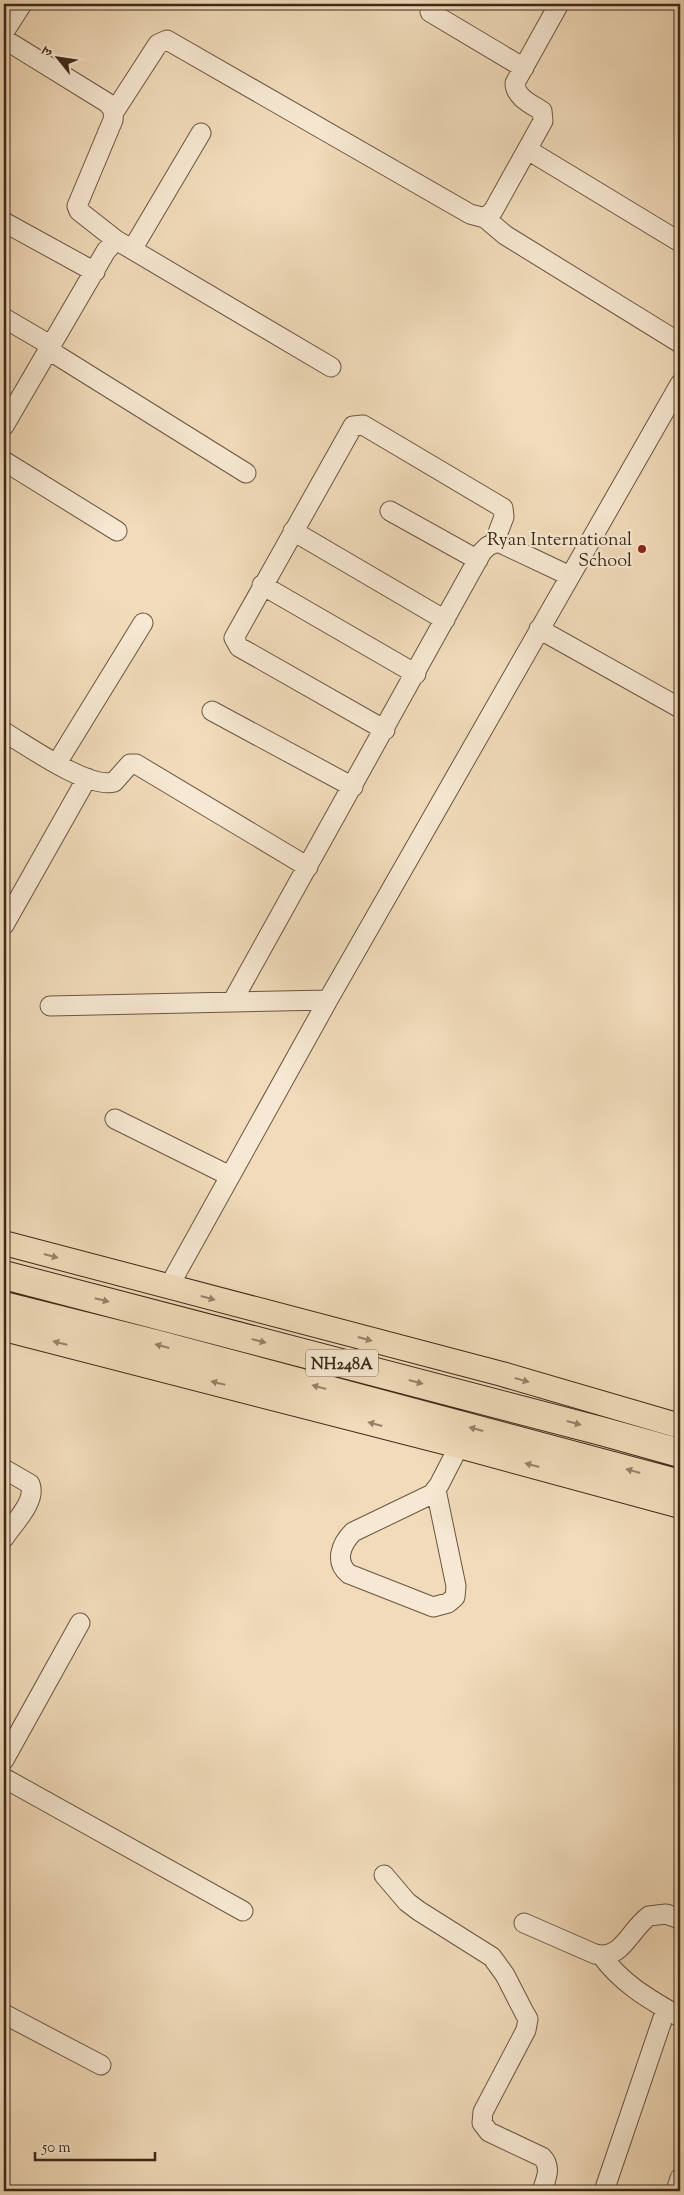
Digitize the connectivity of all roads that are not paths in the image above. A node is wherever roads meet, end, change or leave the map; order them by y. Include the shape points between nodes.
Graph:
1 (22, 4) edge
2 (559, 4) edge
3 (430, 12) dead end
4 (4, 32) edge
5 (4, 39) edge
6 (524, 68) junction
7 (114, 112) junction
8 (201, 133) dead end
9 (528, 150) junction
10 (485, 218) junction
11 (4, 222) edge
12 (680, 242) edge
13 (124, 244) junction
14 (94, 272) junction
15 (4, 318) edge
16 (680, 343) edge
17 (49, 347) junction
18 (332, 366) dead end
19 (680, 384) edge
20 (4, 426) edge
21 (4, 461) edge
22 (246, 473) dead end
23 (390, 511) dead end
24 (117, 531) dead end
25 (293, 531) junction
26 (494, 543) junction
27 (478, 560) junction
28 (570, 576) junction
29 (262, 585) junction
30 (446, 620) junction
31 (143, 623) dead end
32 (539, 630) junction
33 (416, 674) junction
34 (680, 708) edge
35 (212, 711) dead end
36 (385, 730) junction
37 (4, 732) edge
38 (57, 763) junction
39 (87, 778) junction
40 (353, 787) junction
41 (308, 867) junction
42 (4, 925) edge
43 (328, 1000) junction
44 (232, 1002) junction
45 (50, 1006) dead end
46 (115, 1119) dead end
47 (230, 1176) junction
48 (4, 1243) edge
49 (4, 1275) edge
50 (168, 1288) junction
51 (4, 1306) edge
52 (4, 1329) edge
53 (680, 1426) edge
54 (459, 1446) junction
55 (680, 1453) edge
56 (4, 1469) edge
57 (680, 1484) edge
58 (436, 1490) junction
59 (680, 1506) edge
60 (4, 1538) edge
61 (80, 1623) dead end
62 (4, 1760) edge
63 (4, 1778) edge
64 (384, 1876) dead end
65 (243, 1911) dead end
66 (680, 1919) edge
67 (524, 1923) dead end
68 (601, 1955) junction
69 (673, 2013) edge
70 (4, 2014) edge
71 (101, 2065) dead end
72 (680, 2178) edge
73 (542, 2191) edge
74 (604, 2191) edge
75 (676, 2191) edge

1 - 4 street
2 - 6 street
3 - 6 street
5 - 7 street via 106,102
6 - 9 street via 515,89 542,111 544,117
7 - 10 street via 158,44 167,40 470,214
7 - 13 street via 108,136 77,206 79,211
8 - 13 street
9 - 10 street
9 - 12 street
10 - 16 street via 505,235
11 - 14 street
13 - 14 street via 106,251
13 - 18 street
14 - 17 street
15 - 17 street
17 - 20 street
17 - 22 street
19 - 28 street
21 - 24 street
23 - 27 street
25 - 26 street via 351,428 359,424 503,508 504,517
25 - 29 street
25 - 30 street
26 - 27 street
26 - 28 street via 502,543
27 - 30 street
28 - 32 street
29 - 33 street
29 - 36 street via 237,631 236,642
30 - 33 street
31 - 38 street
32 - 34 street
32 - 43 street
33 - 36 street
35 - 40 street
36 - 40 street
37 - 38 street
38 - 39 street
39 - 41 street via 112,783 130,764 136,764
39 - 42 street
40 - 41 street
41 - 44 street
43 - 44 street
43 - 47 street
44 - 45 street
46 - 47 street
47 - 50 street
48 -> 50 main road
49 -> 55 highway, NH248A
50 -> 53 main road via 502,1374
57 -> 51 highway, NH248A
54 -> 52 main road
54 - 58 street
59 -> 54 main road
56 - 60 street via 30,1484 32,1491 29,1501
58 - 58 street via 353,1532 343,1546 341,1568 433,1607 448,1603 455,1597 456,1586
61 - 62 street
63 - 65 street
64 - 73 street via 419,1911 492,1957 528,2019 526,2030 483,2112 482,2124 489,2132 547,2162 548,2171
66 - 68 street via 666,1914 649,1916 616,1952
67 - 68 street
68 - 69 street via 622,1980
69 - 74 street
70 - 71 street
72 - 75 street

